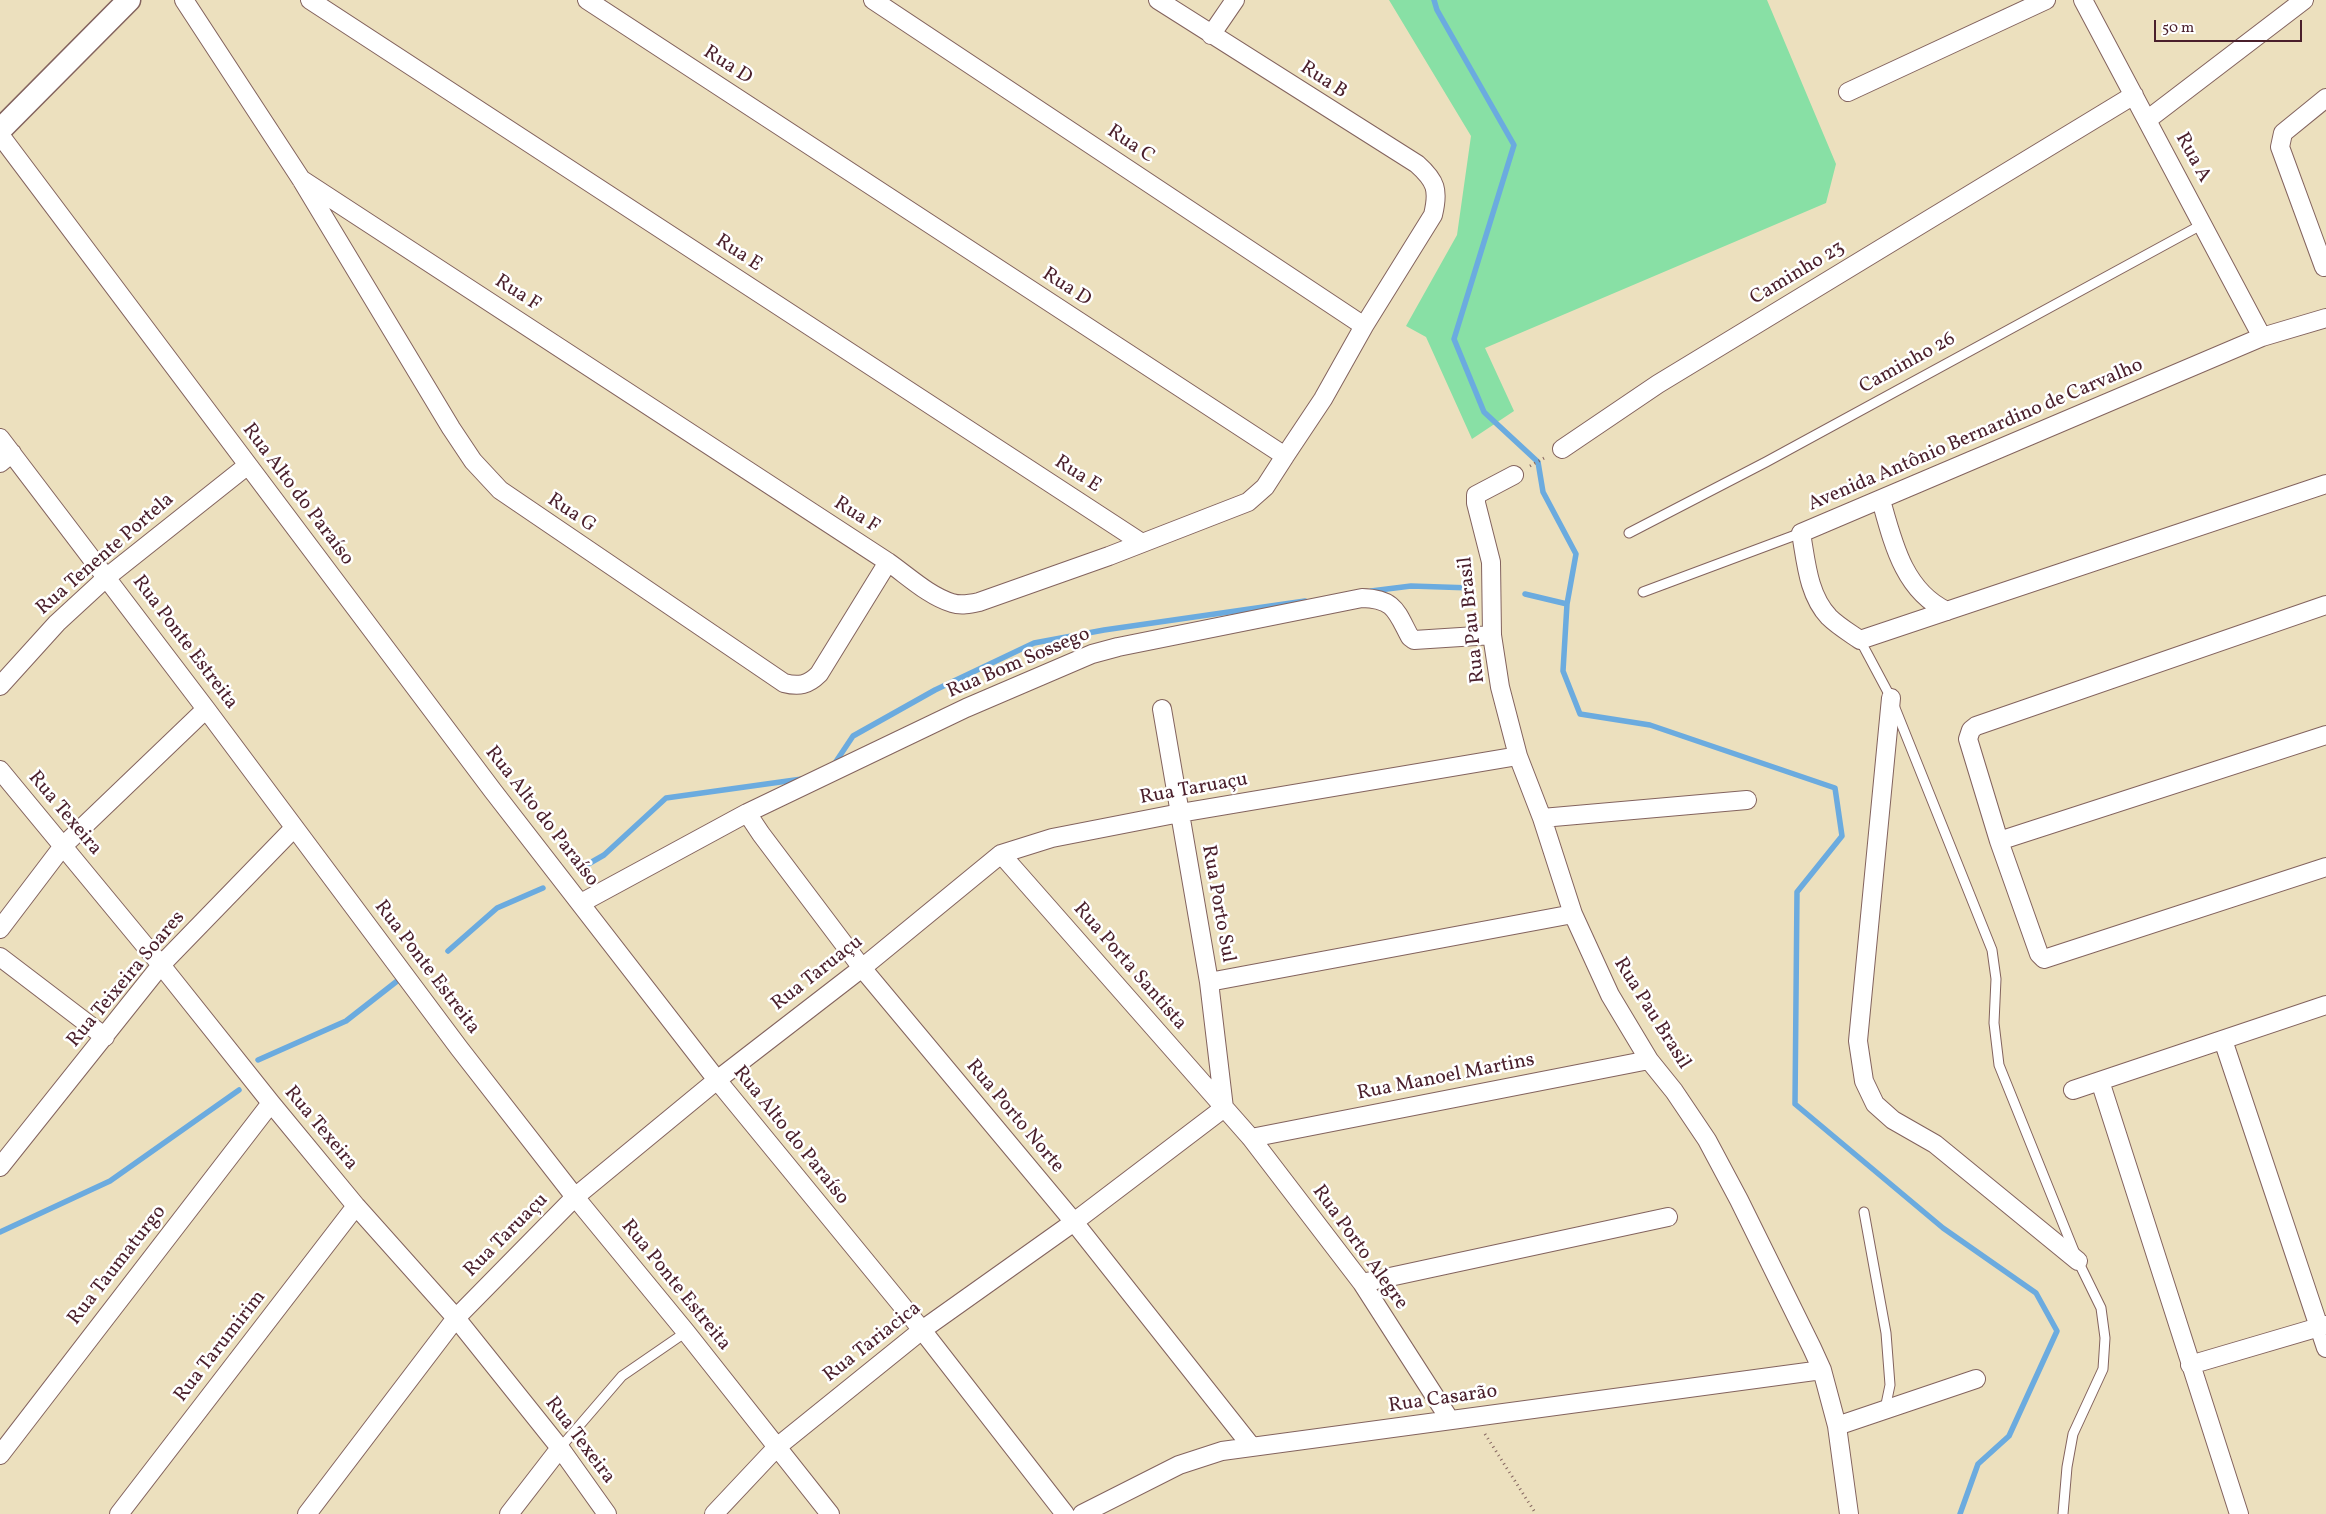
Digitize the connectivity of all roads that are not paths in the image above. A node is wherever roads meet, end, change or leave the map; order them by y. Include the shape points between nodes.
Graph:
1 (129, 0) edge
2 (184, 0) edge
3 (310, 0) edge
4 (587, 0) edge
5 (873, 0) edge
6 (1158, 0) edge
7 (1235, 0) edge
8 (2046, 0) edge
9 (2083, 0) edge
10 (2304, 0) edge
11 (1212, 35) junction
12 (1848, 92) dead end
13 (2134, 95) junction
14 (2326, 98) edge
15 (2147, 120) junction
16 (0, 130) edge
17 (0, 135) edge
18 (301, 179) junction
19 (2203, 223) junction
20 (2324, 267) dead end
21 (2326, 318) edge
22 (1364, 326) junction
23 (2262, 337) junction
24 (0, 438) edge
25 (1562, 448) road end
26 (1285, 456) junction
27 (6, 458) edge
28 (248, 464) junction
29 (1514, 475) road end
30 (2326, 484) edge
31 (1881, 500) junction
32 (1629, 533) dead end
33 (1801, 533) junction
34 (1142, 543) junction
35 (888, 562) junction
36 (108, 577) junction
37 (1643, 592) dead end
38 (2326, 606) edge
39 (1947, 611) junction
40 (1492, 635) junction
41 (1860, 640) junction
42 (0, 686) edge
43 (1891, 698) junction
44 (206, 708) junction
45 (1162, 709) dead end
46 (2326, 735) edge
47 (1518, 756) junction
48 (0, 770) edge
49 (1746, 800) dead end
50 (747, 813) junction
51 (1180, 813) junction
52 (1542, 818) junction
53 (294, 828) junction
54 (1999, 841) junction
55 (64, 846) junction
56 (1001, 854) junction
57 (2326, 867) edge
58 (581, 903) junction
59 (1573, 914) junction
60 (0, 930) edge
61 (0, 957) edge
62 (162, 965) junction
63 (862, 968) junction
64 (1209, 982) junction
65 (2326, 1006) edge
66 (105, 1037) junction
67 (2223, 1040) junction
68 (1649, 1060) junction
69 (717, 1080) junction
70 (2100, 1081) junction
71 (2073, 1090) dead end
72 (271, 1103) junction
73 (1224, 1108) junction
74 (1251, 1138) junction
75 (0, 1167) edge
76 (575, 1197) junction
77 (356, 1206) junction
78 (1864, 1212) dead end
79 (1668, 1217) dead end
80 (1074, 1222) junction
81 (2078, 1261) junction
82 (1362, 1283) junction
83 (456, 1318) junction
84 (2323, 1326) edge
85 (922, 1330) junction
86 (686, 1332) junction
87 (2326, 1348) edge
88 (2190, 1365) junction
89 (1822, 1370) junction
90 (1976, 1379) dead end
91 (1884, 1409) junction
92 (1450, 1420) junction
93 (1838, 1426) junction
94 (778, 1447) junction
95 (1252, 1447) junction
96 (560, 1448) junction
97 (0, 1455) edge
98 (119, 1514) edge
99 (307, 1514) edge
100 (509, 1514) edge
101 (607, 1514) edge
102 (714, 1514) edge
103 (830, 1514) edge
104 (1064, 1514) edge
105 (1082, 1514) edge
106 (1849, 1514) edge
107 (2063, 1514) edge
108 (2239, 1514) edge

1 - 16 street
2 - 18 street, Rua F
3 - 34 street, Rua E
4 - 26 street, Rua D
5 - 22 street, Rua C
6 - 11 street, Rua B
7 - 11 street
8 - 12 street
9 - 13 street, Rua A
10 - 15 street
11 - 22 street, Rua B via 1417,164 1434,182 1433,215
13 - 15 street, Rua A
13 - 25 street, Caminho 23 via 1666,379
14 - 20 street via 2283,133 2280,147
15 - 19 street, Rua A
17 - 28 street, Rua Alto do Paraíso
18 - 35 street, Rua F
18 - 35 street, Rua G via 451,428 485,476 541,519 784,683 796,686 808,683 819,674
19 - 23 street, Rua A
19 - 32 lane, Caminho 26 via 1766,462
21 - 23 street, Avenida Antônio Bernardino de Carvalho
22 - 26 street via 1323,399
23 - 31 street, Avenida Antônio Bernardino de Carvalho
24 - 27 street, Rua Ponte Estreita
26 - 34 street via 1265,487 1248,502
27 - 36 street, Rua Ponte Estreita
28 - 36 street, Rua Tenente Portela
28 - 58 street, Rua Alto do Paraíso
29 - 40 street, Rua Pau Brasil via 1476,495 1491,562
30 - 39 street
31 - 33 street, Avenida Antônio Bernardino de Carvalho
31 - 39 street via 1896,549 1911,582 1932,604
33 - 37 lane
33 - 41 street, Avenida Antônio Bernardino de Carvalho via 1807,573 1817,599 1829,616
34 - 35 street via 966,605 940,598
36 - 42 street, Rua Tenente Portela via 57,623
36 - 44 street, Rua Ponte Estreita
38 - 54 street via 1976,726 1968,739
39 - 41 street
40 - 47 street, Rua Pau Brasil via 1500,687
40 - 50 street, Rua Bom Sossego via 1414,640 1392,605 1380,599 1362,598 1118,647 1092,654 966,708
41 - 43 lane
43 - 81 lane via 1992,950 1999,1065
43 - 81 street via 1858,1041 1864,1081 1875,1104 1893,1120 1935,1144
44 - 53 street, Rua Ponte Estreita
44 - 55 street
45 - 51 street, Rua Porto Sul
46 - 54 street
47 - 51 street, Rua Taruaçu
47 - 52 street, Rua Pau Brasil
48 - 55 street, Rua Texeira
49 - 52 street
50 - 58 street, Rua Bom Sossego
50 - 63 street, Rua Porto Norte
51 - 56 street, Rua Taruaçu via 1052,838
51 - 64 street, Rua Porto Sul
52 - 59 street, Rua Pau Brasil
53 - 62 street, Rua Teixeira Soares
53 - 76 street, Rua Ponte Estreita
54 - 57 street via 2038,954 2044,959
55 - 60 street
55 - 62 street, Rua Texeira
56 - 63 street, Rua Taruaçu
56 - 73 street, Rua Porta Santista
58 - 69 street, Rua Alto do Paraíso
59 - 64 street
59 - 68 street, Rua Pau Brasil via 1610,995
61 - 66 street
62 - 66 street, Rua Teixeira Soares
62 - 72 street, Rua Texeira
63 - 69 street, Rua Taruaçu
63 - 80 street, Rua Porto Norte
64 - 73 street, Rua Porto Sul
65 - 67 street
66 - 75 street, Rua Teixeira Soares
67 - 70 street
67 - 84 street
68 - 74 street, Rua Manoel Martins
68 - 89 street, Rua Pau Brasil via 1706,1140
69 - 76 street, Rua Taruaçu
69 - 85 street, Rua Alto do Paraíso
70 - 71 street
70 - 88 street
72 - 77 street, Rua Texeira
72 - 97 street, Rua Taumaturgo
73 - 74 street, Rua Porto Alegre
73 - 80 street, Rua Tariacica
74 - 82 street, Rua Porto Alegre
76 - 83 street, Rua Taruaçu
76 - 86 street, Rua Ponte Estreita
77 - 83 street, Rua Texeira
77 - 98 street, Rua Tarumirim
78 - 91 lane via 1886,1333 1890,1385
79 - 82 street
80 - 85 street, Rua Tariacica
80 - 95 street, Rua Porto Norte
81 - 107 lane via 2101,1308 2105,1352 2103,1369 2073,1434
82 - 92 street, Rua Porto Alegre
83 - 96 street, Rua Texeira
83 - 99 street, Rua Taruaçu
84 - 87 street
84 - 88 street
85 - 94 street, Rua Tariacica
85 - 104 street, Rua Alto do Paraíso
86 - 94 street, Rua Ponte Estreita
86 - 96 lane via 622,1376
88 - 108 street
89 - 92 street, Rua Casarão
89 - 93 street, Rua Pau Brasil
90 - 91 street
91 - 93 street
92 - 95 street, Rua Casarão
93 - 106 street, Rua Pau Brasil
94 - 102 street, Rua Tariacica
94 - 103 street, Rua Ponte Estreita
95 - 105 street, Rua Casarão via 1222,1451 1179,1465
96 - 100 street
96 - 101 street, Rua Texeira

